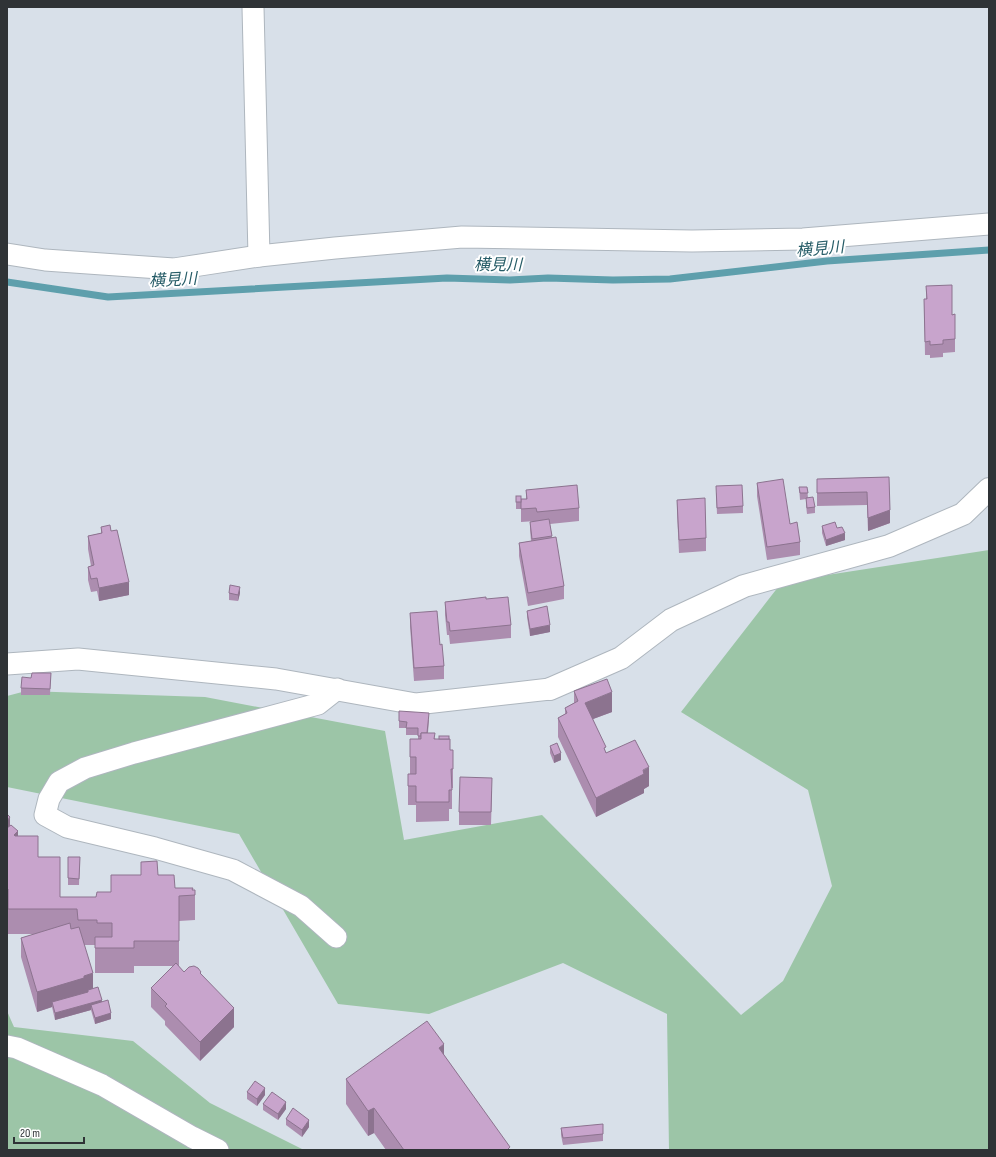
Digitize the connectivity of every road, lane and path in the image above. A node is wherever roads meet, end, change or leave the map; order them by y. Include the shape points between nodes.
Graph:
1 (253, 7) edge
2 (989, 224) edge
3 (7, 254) edge
4 (259, 256) junction
5 (989, 489) edge
6 (7, 664) edge
7 (337, 689) junction
8 (550, 689) joint
9 (336, 937) dead end
10 (7, 1046) edge
11 (218, 1150) edge

1 - 4 street
2 - 4 street via 803,239 692,241 462,237
3 - 4 street via 45,260 174,269
5 - 8 street via 963,514 889,546 744,586 671,620 621,658
6 - 7 street via 78,659 276,678
7 - 8 street via 416,704
7 - 9 street via 318,704 85,768 59,782 49,799 45,815 68,827 233,870 300,906
10 - 11 street via 102,1085

